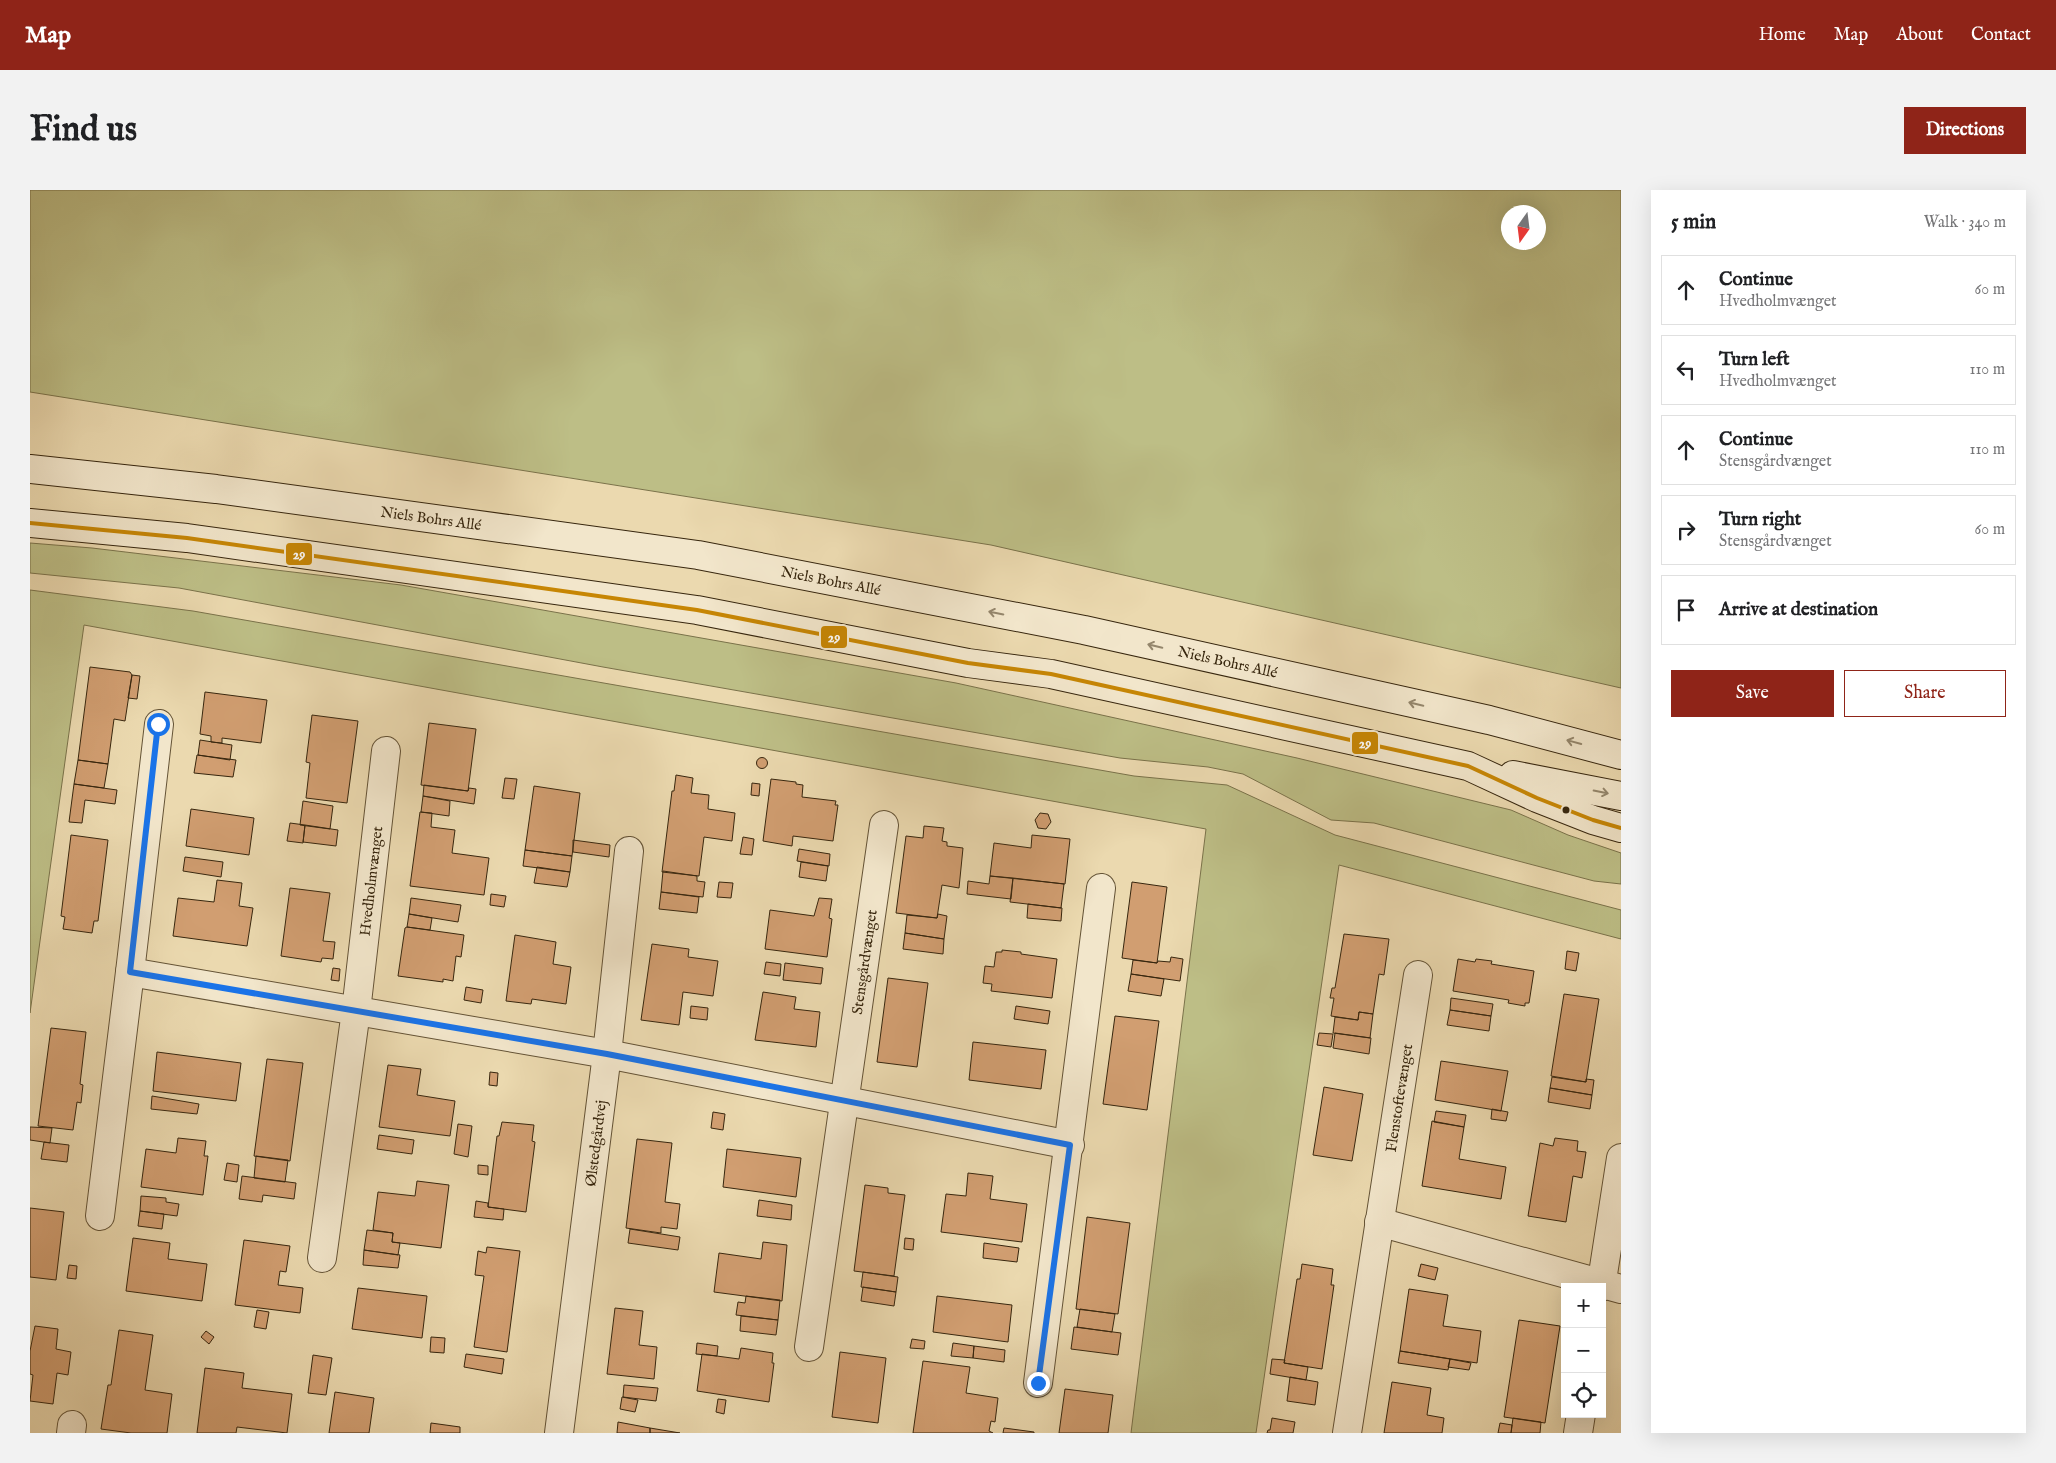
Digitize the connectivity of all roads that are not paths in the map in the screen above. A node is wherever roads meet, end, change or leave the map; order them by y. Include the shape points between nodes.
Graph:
1 (30, 469) edge
2 (30, 522) edge
3 (158, 724) dead end
4 (386, 751) dead end
5 (1621, 755) edge
6 (1468, 766) junction
7 (1621, 796) edge
8 (884, 825) dead end
9 (1621, 828) edge
10 (629, 851) dead end
11 (1101, 888) dead end
12 (130, 972) junction
13 (1418, 975) dead end
14 (356, 1011) junction
15 (607, 1054) junction
16 (844, 1101) junction
17 (1070, 1145) junction
18 (1621, 1158) edge
19 (100, 1216) dead end
20 (1379, 1222) junction
21 (322, 1258) dead end
22 (1608, 1286) edge
23 (809, 1346) dead end
24 (1038, 1383) dead end
25 (1580, 1418) edge
26 (559, 1433) edge
27 (1347, 1433) edge
28 (1578, 1433) edge

5 -> 1 street, Niels Bohrs Allé via 1489,720 1084,630 698,556 226,490
2 - 6 street via 187,538 697,610 968,663 1051,674
3 - 12 street
4 - 14 street, Hvedholmvænget
6 -> 7 street
6 - 9 street via 1537,798
8 - 16 street, Stensgårdvænget
10 - 15 street, Ølstedgårdvej
11 - 17 street
12 - 14 street
12 - 19 street
13 - 20 street, Flenstoftevænget
14 - 15 street
14 - 21 street, Hvedholmvænget
15 - 16 street
15 - 26 street, Ølstedgårdvej
16 - 17 street
16 - 23 street, Stensgårdvænget
17 - 24 street
18 - 22 street
20 - 22 street
20 - 27 street, Flenstoftevænget
25 - 28 street

